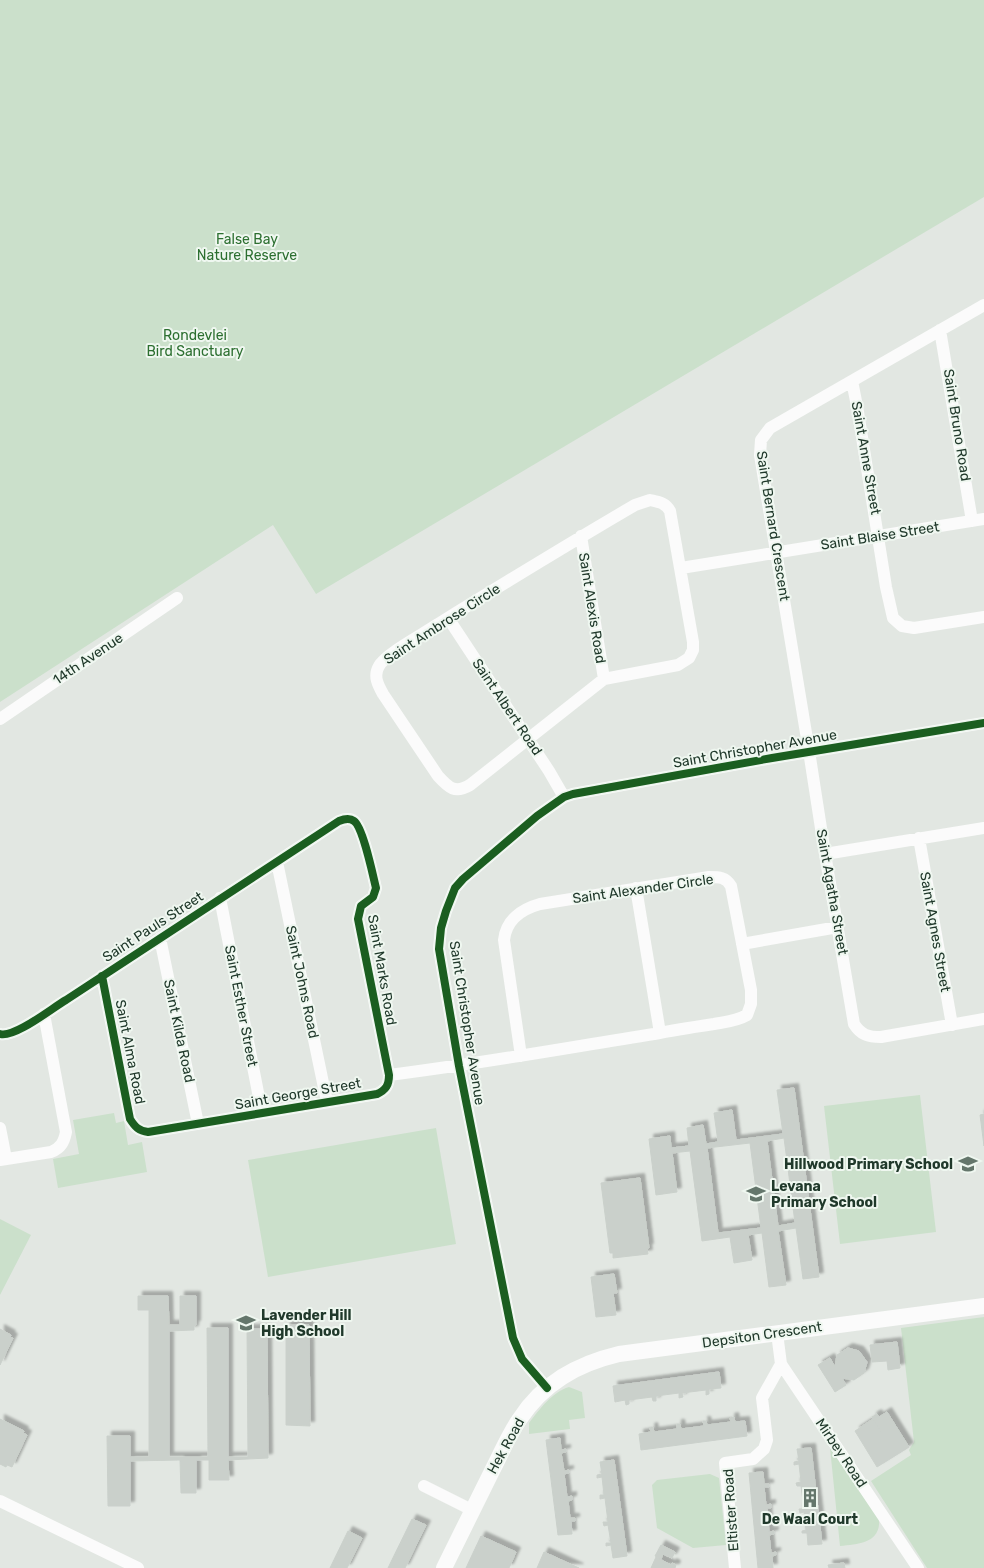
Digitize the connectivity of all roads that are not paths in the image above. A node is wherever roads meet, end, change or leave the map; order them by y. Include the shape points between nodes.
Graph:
1 (984, 305) edge
2 (940, 330) junction
3 (852, 381) junction
4 (978, 520) edge
5 (581, 536) junction
6 (879, 536) junction
7 (776, 553) junction
8 (681, 568) junction
9 (177, 598) dead end
10 (984, 617) edge
11 (448, 618) junction
12 (604, 679) junction
13 (0, 719) edge
14 (984, 723) edge
15 (528, 739) junction
16 (809, 752) junction
17 (564, 797) junction
18 (984, 828) edge
19 (919, 838) junction
20 (825, 854) junction
21 (277, 862) junction
22 (636, 888) junction
23 (220, 898) junction
24 (838, 927) junction
25 (160, 938) junction
26 (742, 944) junction
27 (102, 976) junction
28 (44, 1014) junction
29 (984, 1019) edge
30 (952, 1025) junction
31 (660, 1033) junction
32 (0, 1034) edge
33 (521, 1056) junction
34 (460, 1066) junction
35 (389, 1075) junction
36 (327, 1102) junction
37 (262, 1113) junction
38 (198, 1124) junction
39 (0, 1128) edge
40 (3, 1160) edge
41 (984, 1306) edge
42 (778, 1333) junction
43 (781, 1364) junction
44 (548, 1388) junction
45 (424, 1486) dead end
46 (0, 1501) edge
47 (472, 1510) junction
48 (138, 1568) edge
49 (444, 1568) edge
50 (735, 1568) edge
51 (918, 1568) edge

1 - 2 street, Saint Bernard Crescent
2 - 3 street, Saint Bernard Crescent
2 - 4 street, Saint Bruno Road
3 - 6 street, Saint Anne Street
3 - 7 street, Saint Bernard Crescent via 770,428 761,440 760,455
4 - 6 street, Saint Blaise Street
5 - 8 street, Saint Ambrose Circle via 642,502 663,503 670,511
5 - 11 street, Saint Ambrose Circle
5 - 12 street, Saint Alexis Road
6 - 7 street, Saint Blaise Street
6 - 10 street, Saint Anne Street via 891,611 897,623 914,628
7 - 8 street
7 - 16 street, Saint Bernard Crescent
8 - 12 street, Saint Ambrose Circle via 693,642 688,658 678,665
9 - 13 street, 14th Avenue
11 - 15 street, Saint Albert Road
11 - 15 street, Saint Ambrose Circle via 379,665 376,681 401,722 438,776 446,785 458,790 470,785
12 - 15 street, Saint Ambrose Circle
14 - 16 street, Saint Christopher Avenue
15 - 17 street, Saint Albert Road
16 - 17 street, Saint Christopher Avenue
16 - 20 street, Saint Agatha Street
17 - 34 street, Saint Christopher Avenue via 463,878 450,899 439,949
18 - 19 street
19 - 20 street
19 - 30 street, Saint Agnes Street
20 - 24 street, Saint Agatha Street
21 - 23 street, Saint Pauls Street
21 - 35 street, Saint Marks Road via 339,821 350,819 358,826 376,888 373,897 358,910 358,919
21 - 36 street, Saint Johns Road
22 - 26 street, Saint Alexander Circle via 709,877 725,878 731,886
22 - 31 street
22 - 33 street, Saint Alexander Circle via 530,907 507,926 505,953
23 - 25 street, Saint Pauls Street
23 - 37 street, Saint Esther Street
24 - 26 street
24 - 30 street, Saint Agatha Street via 852,1017 858,1031 871,1037 881,1037
25 - 27 street, Saint Pauls Street
25 - 38 street, Saint Kilda Road
26 - 31 street, Saint Alexander Circle via 751,990 747,1015
27 - 28 street, Saint Pauls Street
27 - 38 street, Saint Alma Road via 134,1126 148,1132
28 - 32 street, Saint Pauls Street via 10,1034
28 - 40 street via 66,1132 64,1143 57,1150
29 - 30 street
31 - 33 street, Saint Alexander Circle
33 - 34 street, Saint Alexander Circle
34 - 35 street
34 - 44 street, Saint Christopher Avenue via 512,1332 522,1359
35 - 36 street, Saint George Street via 388,1085 381,1092
36 - 37 street, Saint George Street
37 - 38 street, Saint George Street
39 - 40 street
41 - 42 street, Depsiton Crescent
42 - 43 street, Mirbey Road
42 - 44 street, Depsiton Crescent via 619,1354 578,1367
43 - 50 street, Eltister Road via 762,1398 767,1440 764,1449 753,1459 725,1463
43 - 51 street, Mirbey Road
44 - 47 street, Hek Road via 518,1420
45 - 47 street
46 - 48 street
47 - 49 street, Hek Road

